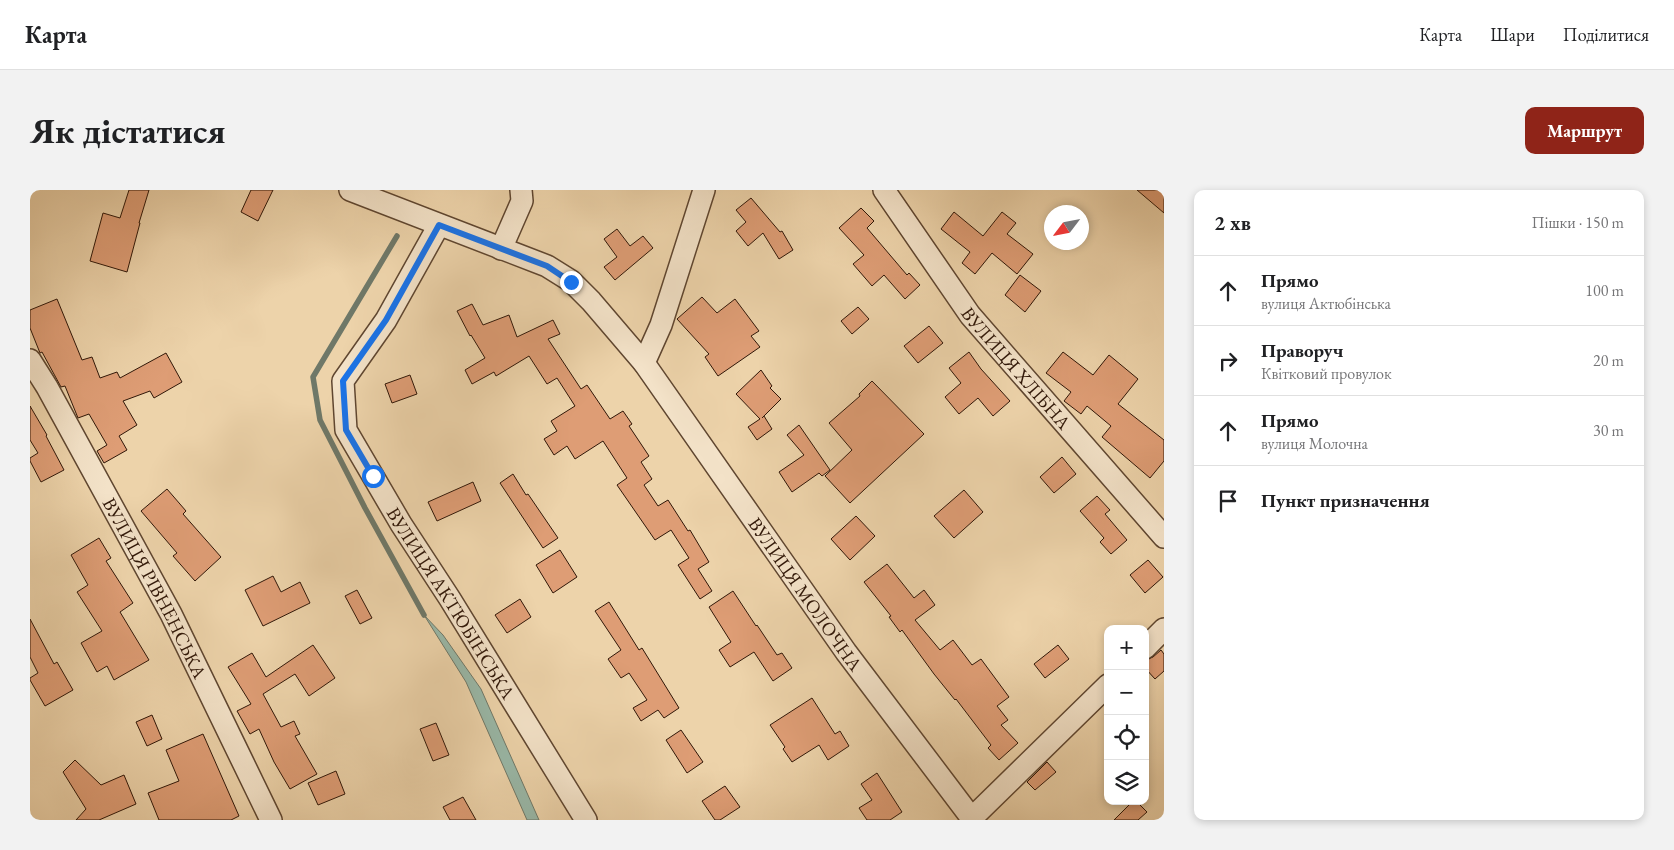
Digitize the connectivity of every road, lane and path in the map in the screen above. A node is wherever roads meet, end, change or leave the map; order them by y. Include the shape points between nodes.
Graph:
1 (350, 190) edge
2 (521, 190) edge
3 (704, 190) edge
4 (884, 190) edge
5 (439, 225) junction
6 (501, 249) junction
7 (30, 360) edge
8 (644, 363) junction
9 (1164, 537) edge
10 (1164, 629) edge
11 (1149, 644) edge
12 (1104, 688) edge
13 (972, 819) edge
14 (271, 820) edge
15 (586, 820) edge

1 - 5 street, ВУЛИЦЯ МОЛОЧНА
2 - 6 street via 522,201
3 - 8 street via 661,325
4 - 9 street, ВУЛИЦЯ ХЛІБНА via 970,315
5 - 6 street, ВУЛИЦЯ МОЛОЧНА
5 - 15 street, ВУЛИЦЯ АКТЮБІНСЬКА via 386,320 343,381 346,430 400,524 456,607
6 - 8 street, ВУЛИЦЯ МОЛОЧНА via 547,266 571,282 591,300
7 - 14 street, ВУЛИЦЯ РІВНЕНСЬКА via 171,614
8 - 13 street, ВУЛИЦЯ МОЛОЧНА via 846,652
10 - 11 street
12 - 13 street

